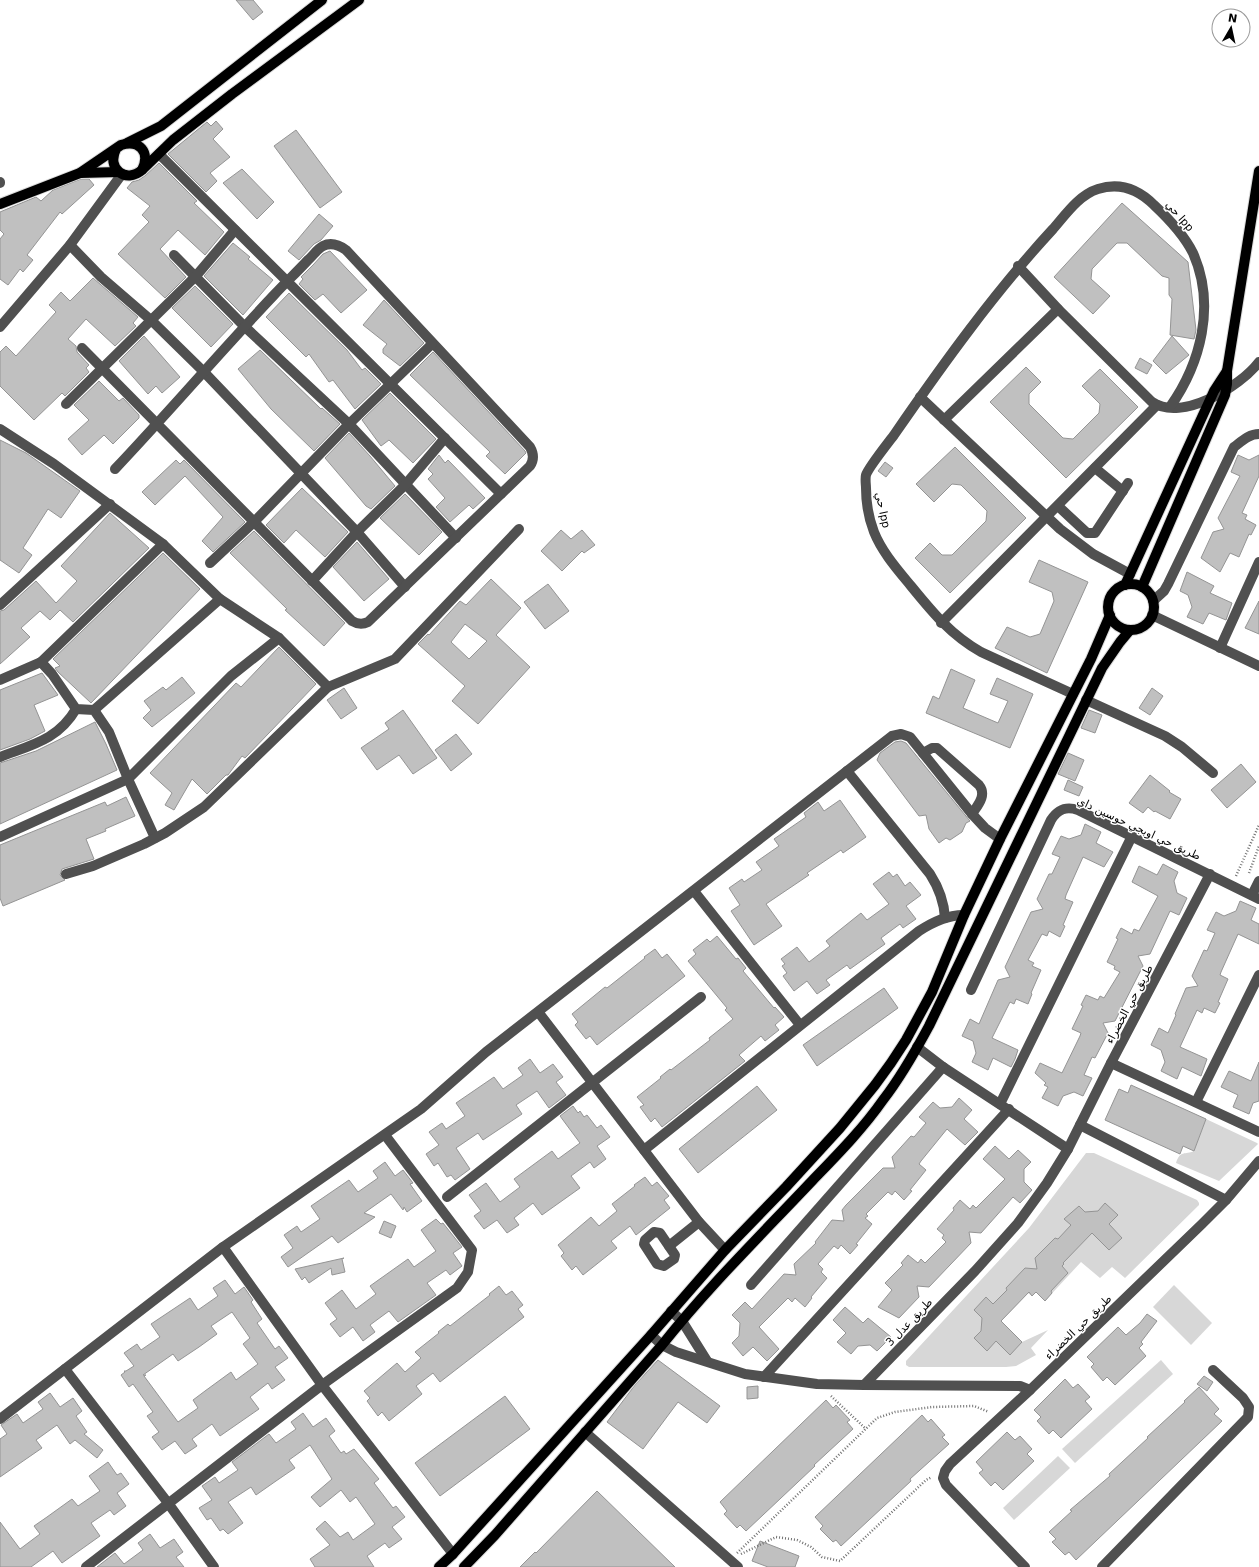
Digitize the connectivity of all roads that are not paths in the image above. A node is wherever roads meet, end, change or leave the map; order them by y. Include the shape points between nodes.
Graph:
1 (322, 0) edge
2 (359, 0) edge
3 (127, 143) junction
4 (116, 149) junction
5 (159, 154) junction
6 (142, 170) junction
7 (1259, 171) edge
8 (80, 173) junction
9 (120, 173) junction
10 (0, 204) edge
11 (235, 230) junction
12 (70, 245) junction
13 (174, 255) dead end
14 (1018, 266) junction
15 (196, 276) junction
16 (287, 282) junction
17 (1058, 309) junction
18 (152, 321) junction
19 (244, 326) junction
20 (0, 327) edge
21 (432, 344) junction
22 (82, 348) dead end
23 (1259, 362) edge
24 (102, 369) junction
25 (203, 371) junction
26 (1227, 371) junction
27 (390, 384) junction
28 (1226, 390) junction
29 (920, 397) junction
30 (1211, 398) junction
31 (66, 404) dead end
32 (1157, 405) junction
33 (1170, 408) junction
34 (944, 420) junction
35 (158, 424) junction
36 (349, 424) junction
37 (0, 429) edge
38 (1259, 434) edge
39 (445, 438) junction
40 (1095, 468) junction
41 (115, 469) dead end
42 (301, 474) junction
43 (405, 484) junction
44 (501, 494) junction
45 (110, 504) junction
46 (1058, 506) junction
47 (1047, 517) junction
48 (254, 522) junction
49 (519, 529) dead end
50 (357, 532) junction
51 (456, 538) junction
52 (163, 544) junction
53 (1259, 562) edge
54 (210, 563) dead end
55 (1130, 574) junction
56 (312, 581) junction
57 (1125, 585) junction
58 (405, 587) junction
59 (1142, 587) junction
60 (220, 599) junction
61 (1153, 601) junction
62 (0, 605) edge
63 (1110, 615) junction
64 (1152, 615) junction
65 (941, 623) junction
66 (1130, 630) junction
67 (279, 638) junction
68 (1220, 648) junction
69 (41, 662) junction
70 (1259, 666) edge
71 (0, 680) edge
72 (328, 687) junction
73 (1073, 694) junction
74 (1086, 700) junction
75 (76, 709) junction
76 (94, 710) junction
77 (923, 753) junction
78 (0, 757) edge
79 (847, 771) junction
80 (1213, 773) dead end
81 (128, 779) junction
82 (972, 814) junction
83 (1132, 836) junction
84 (0, 837) edge
85 (155, 838) junction
86 (1000, 839) junction
87 (66, 874) dead end
88 (1210, 874) junction
89 (1259, 881) edge
90 (694, 891) junction
91 (1251, 895) edge
92 (964, 915) junction
93 (946, 918) junction
94 (1259, 975) edge
95 (971, 990) dead end
96 (701, 998) dead end
97 (539, 1013) junction
98 (800, 1025) junction
99 (917, 1047) junction
100 (1112, 1063) junction
101 (944, 1067) junction
102 (593, 1082) junction
103 (1196, 1102) junction
104 (1004, 1106) junction
105 (1080, 1125) junction
106 (1259, 1132) edge
107 (385, 1135) junction
108 (1068, 1149) junction
109 (644, 1150) junction
110 (1259, 1160) edge
111 (447, 1198) dead end
112 (1226, 1200) junction
113 (699, 1222) junction
114 (669, 1246) dead end
115 (224, 1247) junction
116 (725, 1250) junction
117 (751, 1285) dead end
118 (671, 1311) junction
119 (682, 1321) junction
120 (651, 1335) junction
121 (662, 1345) junction
122 (707, 1361) junction
123 (65, 1369) junction
124 (1213, 1370) dead end
125 (764, 1377) junction
126 (322, 1385) junction
127 (864, 1385) junction
128 (1030, 1390) junction
129 (0, 1419) edge
130 (585, 1432) junction
131 (168, 1503) junction
132 (453, 1554) junction
133 (86, 1567) edge
134 (214, 1567) edge
135 (439, 1567) edge
136 (464, 1567) edge
137 (738, 1567) edge
138 (1025, 1567) edge
139 (1102, 1567) edge

1 - 3 main road via 161,126
2 - 5 main road via 232,94
3 - 4 main road
3 - 6 main road via 140,146 144,151 146,159
4 - 8 main road
4 - 9 main road via 113,160
5 - 6 main road
5 - 11 street
6 - 9 main road via 133,175
7 - 26 main road
8 - 9 main road
8 - 10 main road
9 - 12 street
11 - 15 street
11 - 16 street
12 - 18 street
12 - 20 street
13 - 15 street
14 - 17 street
14 - 29 street, حي lpp
14 - 33 street, حي lpp via 1079,200 1099,188 1115,186 1130,189 1144,196 1162,212 1192,251 1204,299 1202,332 1194,364
15 - 18 street
15 - 19 street
16 - 19 street
16 - 21 street via 323,246 337,245 346,250
16 - 27 street
17 - 32 street
17 - 34 street
18 - 24 street
18 - 25 street
19 - 25 street
19 - 36 street
21 - 27 street
21 - 44 street via 532,450 530,466
22 - 24 street
23 - 28 street via 1245,377
24 - 31 street
24 - 35 street
25 - 35 street
25 - 42 street
26 - 28 main road
26 - 30 main road
27 - 36 street
27 - 39 street
28 - 30 street
28 - 59 main road via 1224,400
29 - 34 street
29 - 65 street, حي lpp via 866,475 866,500 874,531 890,561
30 - 33 street
30 - 55 main road
32 - 33 street
32 - 40 street
34 - 47 street
35 - 41 street
35 - 48 street
36 - 42 street
36 - 43 street
37 - 45 street
38 - 61 street via 1244,438 1234,447 1168,584
39 - 43 street
39 - 44 street
40 - 46 street
40 - 46 street via 1125,487 1096,532 1087,533
42 - 48 street
42 - 50 street
43 - 50 street
43 - 51 street
44 - 51 street
45 - 52 street
45 - 62 street
46 - 47 street
47 - 55 street via 1076,543
47 - 65 street
48 - 54 street
48 - 56 street
49 - 72 street via 395,659
50 - 56 street
50 - 58 street
51 - 58 street
52 - 60 street
52 - 69 street
53 - 68 street
55 - 57 main road
56 - 58 street via 352,621 360,624 368,622
57 - 59 main road
57 - 63 main road via 1118,588 1109,600
59 - 61 main road via 1147,590
60 - 67 street
60 - 76 street
61 - 64 main road
63 - 66 main road via 1118,626
63 - 73 main road
64 - 66 main road via 1144,626
64 - 68 street
65 - 73 street, حي lpp via 981,652
66 - 74 main road via 1110,655
67 - 72 street
67 - 81 street via 231,676
68 - 70 street
69 - 71 street
69 - 75 street
72 - 85 street via 204,807
73 - 86 main road
74 - 80 street via 1165,736
74 - 99 main road
75 - 76 street
75 - 78 street via 66,724 48,738
76 - 81 street via 109,732
77 - 79 street via 906,734 897,734
77 - 82 street
77 - 82 street via 937,748 979,785 983,792
79 - 90 street
79 - 93 street via 930,874 943,899
81 - 84 street
81 - 85 street
82 - 86 street
83 - 88 street, طريق حي اوبجي حوسين داي
83 - 95 street, طريق حي اوبجي حوسين داي via 1073,808 1058,812 1051,820
83 - 104 street
85 - 87 street via 119,856
86 - 92 main road
88 - 91 street, طريق حي اوبجي حوسين داي
88 - 100 street, طريق حي الخضراء
89 - 91 street
90 - 97 street
90 - 98 street
92 - 93 street
92 - 116 main road via 932,992 906,1040 875,1086 796,1176
93 - 98 street via 932,923 919,932
94 - 103 street
96 - 102 street
97 - 102 street
97 - 107 street via 486,1052 421,1109
98 - 109 street
99 - 101 street
99 - 119 main road via 898,1079 862,1127
100 - 103 street
100 - 105 street, طريق عدل 3
101 - 104 street
101 - 117 street
102 - 109 street
102 - 111 street
103 - 106 street
104 - 108 street
104 - 125 street
105 - 108 street, طريق عدل 3
105 - 112 street
107 - 115 street
107 - 126 street via 472,1250 468,1272 457,1288
108 - 127 street, طريق عدل 3 via 1018,1223
109 - 113 street
110 - 112 street, طريق حي الخضراء
112 - 128 street, طريق حي الخضراء
113 - 114 street
113 - 116 street
115 - 123 street
115 - 126 street
116 - 118 main road
118 - 119 street
118 - 120 main road
119 - 121 main road
119 - 122 street
120 - 121 street
120 - 132 main road
121 - 122 street via 692,1358
121 - 130 main road
122 - 125 street
123 - 129 street
123 - 131 street
124 - 139 street via 1243,1398 1249,1407 1248,1416
125 - 127 street via 817,1384
126 - 131 street
126 - 132 street
127 - 128 street via 1020,1386
128 - 138 street, طريق حي الخضراء via 950,1464 943,1478 946,1485
130 - 136 main road
130 - 137 street
131 - 133 street
131 - 134 street
132 - 135 main road

